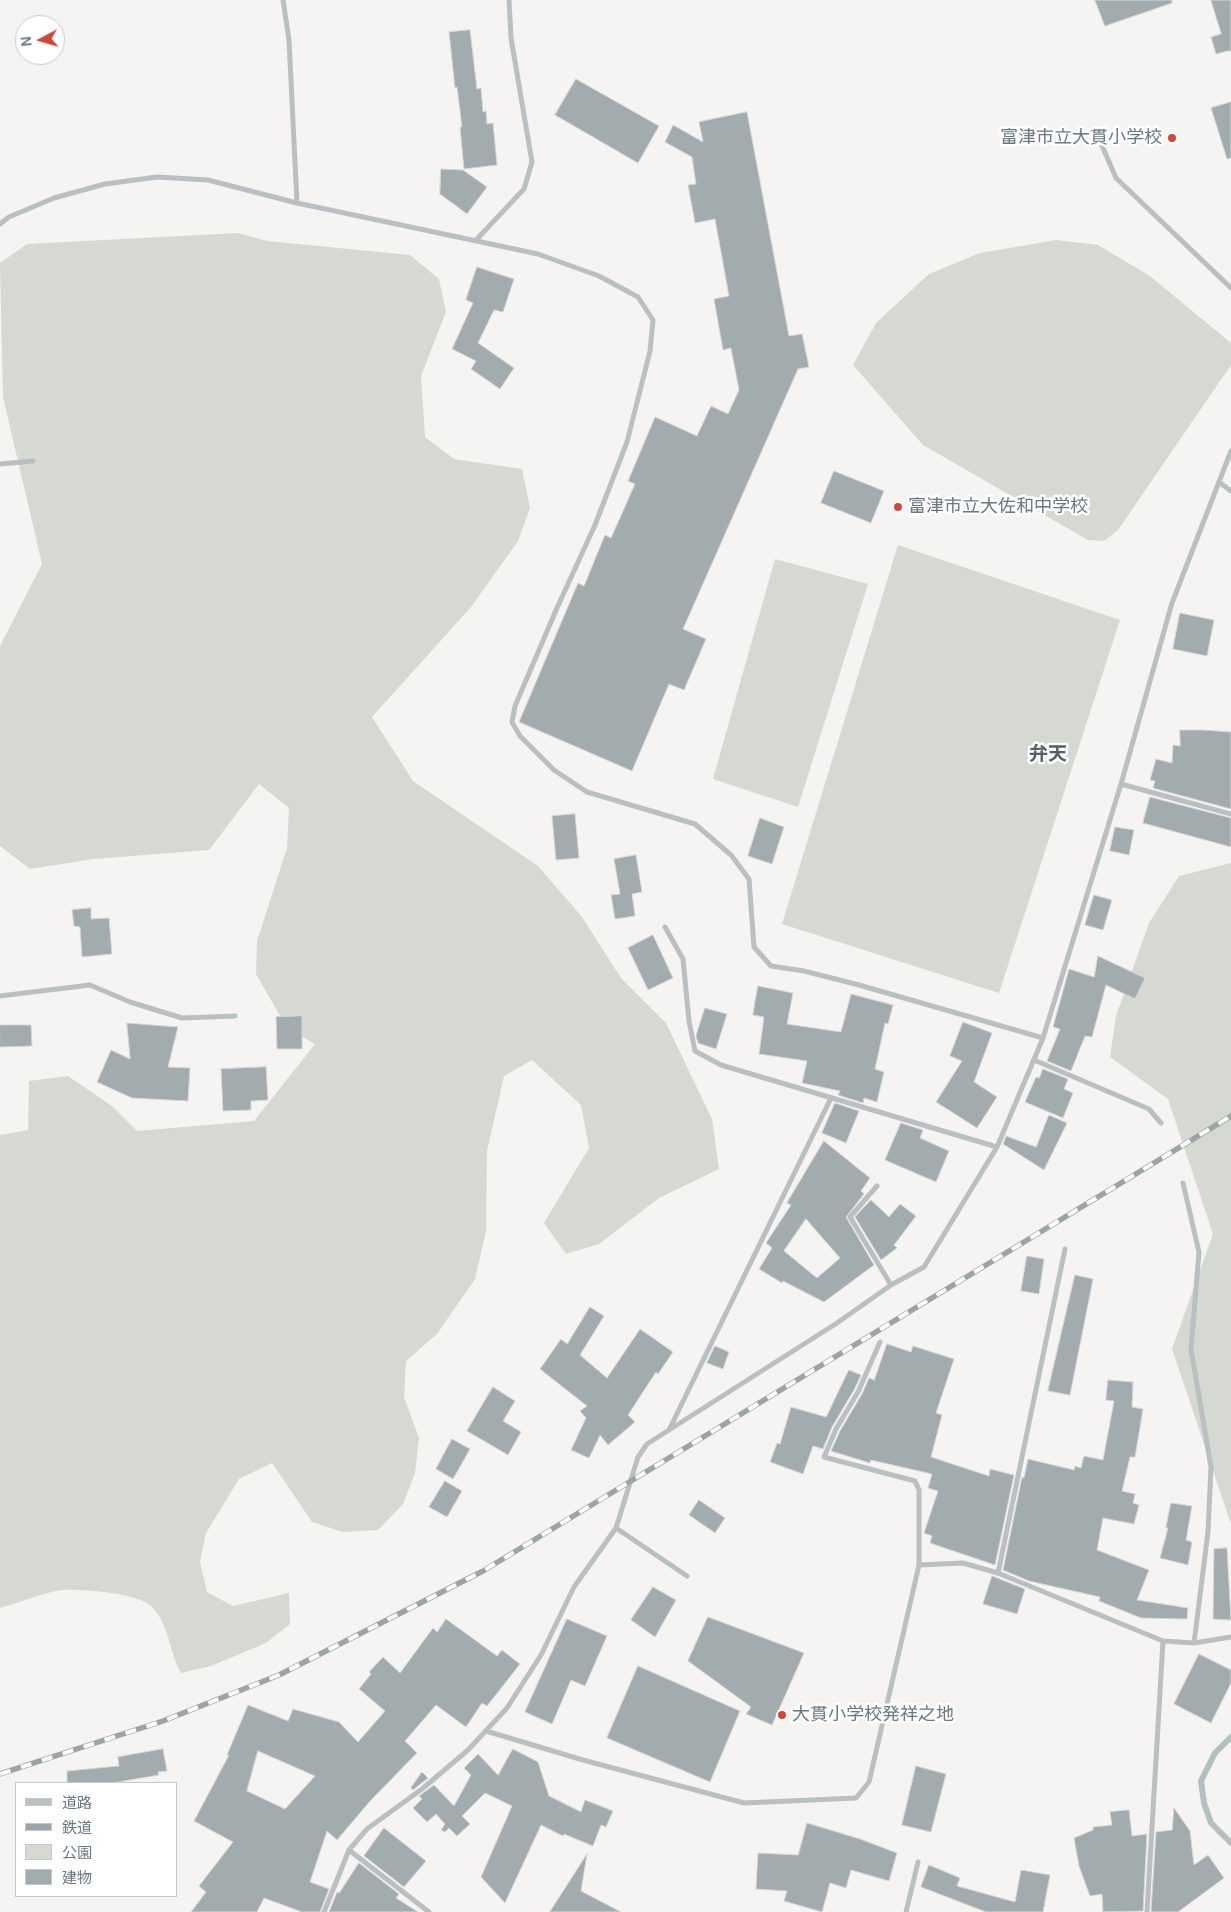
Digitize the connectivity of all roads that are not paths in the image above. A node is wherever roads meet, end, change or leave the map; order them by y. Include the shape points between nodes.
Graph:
1 (283, 0) edge
2 (509, 0) edge
3 (1097, 134) dead end
4 (297, 203) junction
5 (0, 224) edge
6 (476, 240) junction
7 (1231, 288) edge
8 (1231, 451) edge
9 (33, 461) dead end
10 (0, 464) edge
11 (1219, 482) junction
12 (1231, 491) edge
13 (1121, 784) junction
14 (1231, 814) edge
15 (665, 927) dead end
16 (0, 996) edge
17 (235, 1016) dead end
18 (1043, 1038) junction
19 (1034, 1060) junction
20 (831, 1098) junction
21 (1161, 1123) dead end
22 (997, 1147) junction
23 (1183, 1183) dead end
24 (877, 1186) dead end
25 (1065, 1249) dead end
26 (891, 1285) junction
27 (880, 1342) dead end
28 (669, 1430) junction
29 (616, 1528) junction
30 (919, 1565) junction
31 (998, 1572) junction
32 (687, 1576) dead end
33 (1231, 1637) edge
34 (1163, 1641) junction
35 (1194, 1643) junction
36 (486, 1731) junction
37 (349, 1850) junction
38 (918, 1862) dead end
39 (324, 1912) edge
40 (429, 1912) edge
41 (906, 1912) edge
42 (1147, 1912) edge

1 - 4 street via 289,40
2 - 6 street via 511,38 532,162 524,189
3 - 7 street via 1116,178
4 - 5 street via 208,180 157,178 105,184 54,198 8,217
4 - 6 street
6 - 18 street via 538,254 599,276 638,297 653,320 650,351 627,442 595,525 516,706 512,722 520,736 554,770 587,792 695,824 731,855 749,879 754,947 771,966 859,985
8 - 11 street
9 - 10 street
11 - 12 street
11 - 13 street via 1172,604
13 - 14 street
13 - 18 street
15 - 20 street via 683,959 695,1051 721,1066
16 - 17 street via 90,985 182,1018
18 - 19 street
19 - 21 street via 1149,1108
19 - 22 street
20 - 22 street
20 - 28 street
22 - 26 street via 924,1267
23 - 35 street via 1199,1252 1191,1349 1211,1466 1208,1532
24 - 26 street via 850,1217
25 - 31 street
26 - 28 street
27 - 30 street via 824,1457 915,1481 919,1490
28 - 29 street via 647,1444 638,1457
29 - 32 street
29 - 36 street via 574,1587 541,1655 508,1708
30 - 31 street via 963,1563
30 - 36 street via 869,1782 856,1798 744,1803
31 - 34 street
33 - 35 street
34 - 35 street
34 - 42 street
36 - 37 street via 422,1789 367,1829
37 - 39 street
37 - 40 street
38 - 41 street

